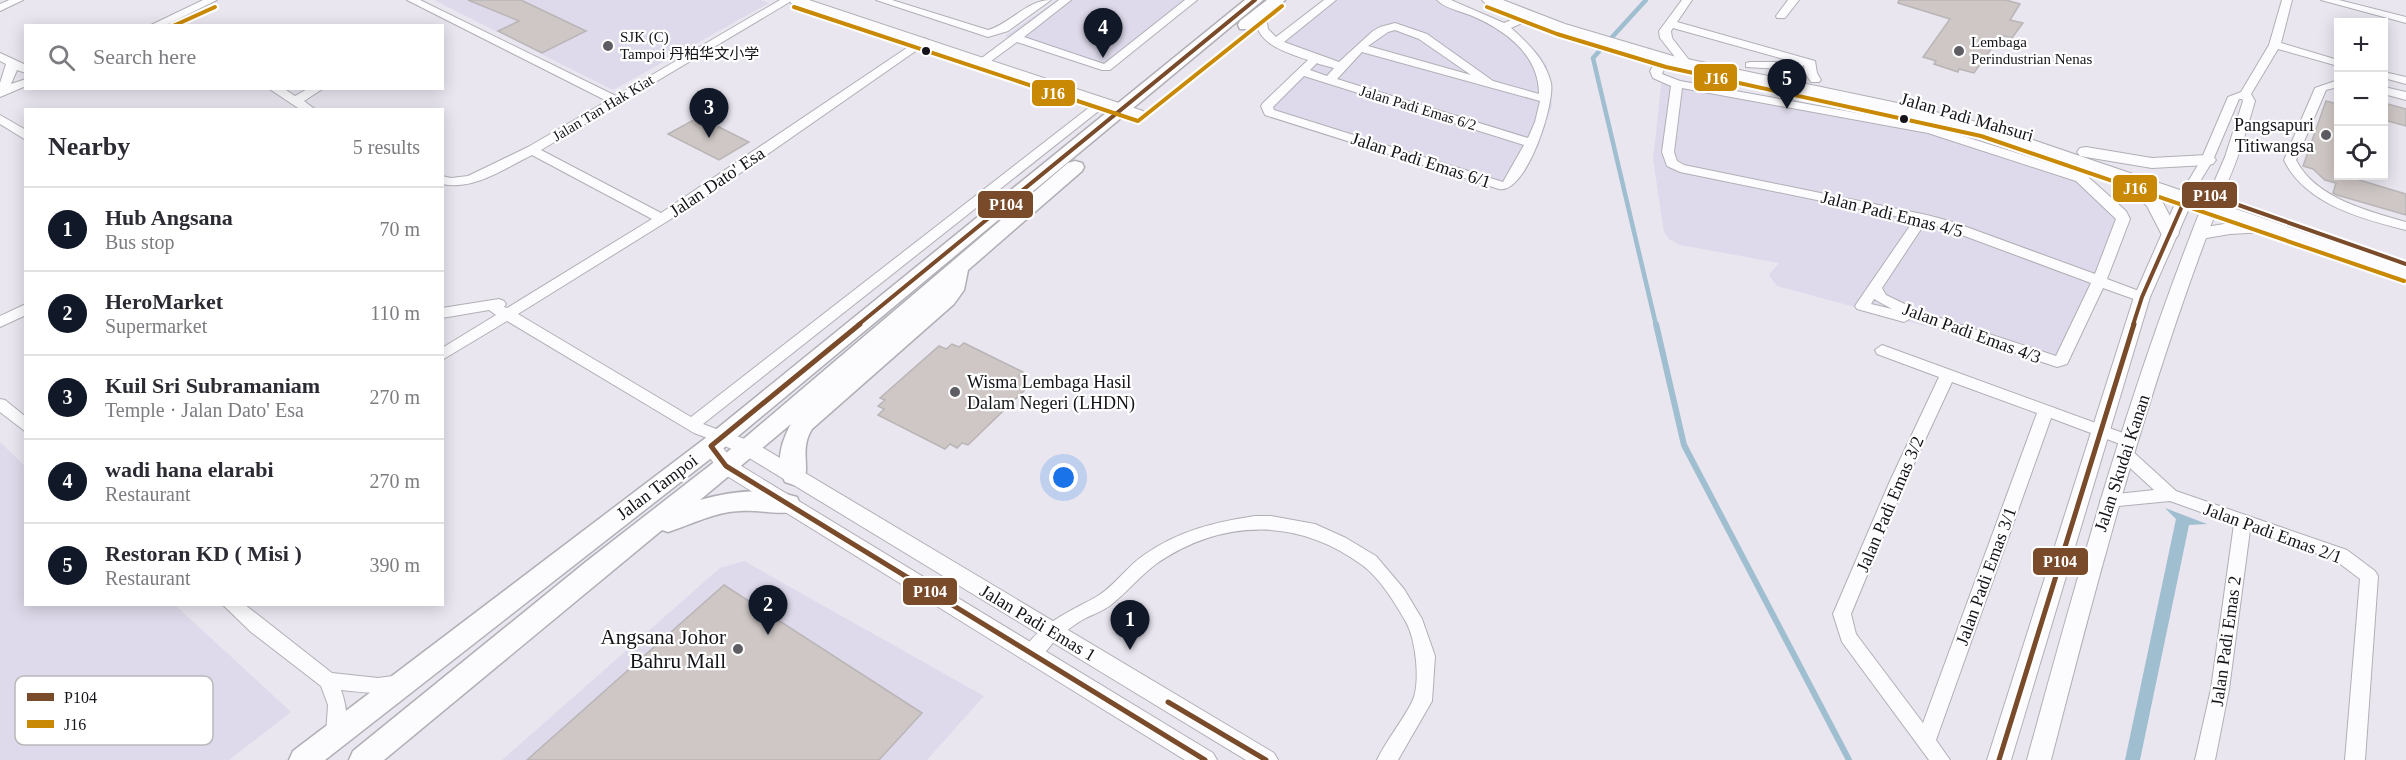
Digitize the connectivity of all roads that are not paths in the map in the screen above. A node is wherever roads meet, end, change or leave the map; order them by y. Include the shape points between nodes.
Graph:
1 (18, 0) edge
2 (212, 0) edge
3 (412, 0) edge
4 (788, 0) edge
5 (796, 0) edge
6 (881, 0) edge
7 (920, 0) edge
8 (1046, 0) edge
9 (1066, 0) edge
10 (1192, 0) edge
11 (1277, 0) edge
12 (1330, 0) edge
13 (1442, 0) edge
14 (1490, 0) edge
15 (1686, 0) edge
16 (1794, 0) edge
17 (2287, 0) edge
18 (2329, 0) edge
19 (1258, 6) edge
20 (0, 8) edge
21 (907, 8) junction
22 (1520, 9) edge
23 (1780, 16) dead end
24 (2406, 20) edge
25 (447, 23) edge
26 (1669, 23) junction
27 (161, 24) edge
28 (1498, 25) junction
29 (1014, 37) junction
30 (924, 42) junction
31 (1277, 42) junction
32 (2275, 45) junction
33 (1362, 48) junction
34 (1668, 53) junction
35 (0, 56) edge
36 (1315, 59) junction
37 (1806, 61) junction
38 (12, 62) junction
39 (983, 62) junction
40 (2334, 62) edge
41 (1750, 65) junction
42 (1342, 67) junction
43 (24, 69) edge
44 (1303, 72) junction
45 (2388, 76) edge
46 (1329, 80) junction
47 (1815, 80) junction
48 (2406, 81) edge
49 (24, 83) edge
50 (1489, 83) junction
51 (1677, 84) junction
52 (2334, 84) edge
53 (278, 90) edge
54 (314, 90) edge
55 (0, 92) edge
56 (2388, 92) edge
57 (2245, 94) junction
58 (2406, 96) edge
59 (1546, 99) junction
60 (295, 100) junction
61 (617, 101) junction
62 (307, 108) edge
63 (1121, 108) junction
64 (0, 119) edge
65 (24, 135) edge
66 (1533, 144) junction
67 (532, 150) junction
68 (2086, 152) junction
69 (2207, 160) junction
70 (2117, 175) junction
71 (444, 180) edge
72 (2188, 193) junction
73 (2212, 201) junction
74 (1922, 218) junction
75 (662, 219) junction
76 (2406, 226) edge
77 (2170, 232) junction
78 (2201, 233) junction
79 (2291, 233) junction
80 (2406, 264) edge
81 (957, 267) junction
82 (2406, 274) edge
83 (2099, 281) junction
84 (1875, 288) junction
85 (544, 293) junction
86 (2142, 297) junction
87 (491, 305) junction
88 (24, 310) edge
89 (444, 313) edge
90 (506, 316) junction
91 (0, 322) edge
92 (1962, 332) junction
93 (1882, 350) dead end
94 (444, 354) edge
95 (1948, 374) junction
96 (1, 405) edge
97 (2046, 410) junction
98 (24, 424) edge
99 (2101, 431) junction
100 (710, 441) junction
101 (2126, 447) junction
102 (748, 448) junction
103 (794, 476) junction
104 (2170, 495) junction
105 (2108, 501) junction
106 (788, 504) junction
107 (2242, 522) junction
108 (634, 538) junction
109 (233, 606) edge
110 (1052, 632) junction
111 (1030, 655) junction
112 (328, 681) junction
113 (403, 682) junction
114 (334, 735) junction
115 (1926, 741) junction
116 (303, 760) edge
117 (363, 760) edge
118 (1205, 760) edge
119 (1266, 760) edge
120 (1387, 760) edge
121 (1940, 760) edge
122 (1999, 760) edge
123 (2039, 760) edge
124 (2205, 760) edge
125 (2355, 760) edge

1 - 20 street
2 - 27 street
3 - 25 street
4 - 61 street, Jalan Tan Hak Kiat
5 - 30 street
6 - 21 street
7 - 21 street
8 - 21 street via 1004,29 988,34
9 - 29 street
10 - 29 street via 1106,68
11 - 19 main road, Jalan Tampoi
12 - 31 street
13 - 28 street, Jalan Padi Emas 6/1
14 - 22 main road, Jalan Padi Mahsuri
15 - 26 street
16 - 23 street
17 - 32 street
18 - 24 street
19 - 31 street via 1263,32
19 - 63 main road, Jalan Tampoi
22 - 28 street
22 - 34 main road, Jalan Padi Mahsuri
25 - 61 street
26 - 34 street via 1665,32
26 - 37 street
28 - 59 street, Jalan Padi Emas 6/1 via 1534,54 1541,66
29 - 39 street
30 - 39 street
30 - 75 street, Jalan Dato' Esa
31 - 36 street
32 - 40 street
32 - 57 street
33 - 42 street
33 - 50 street
33 - 50 street via 1386,28 1398,26 1431,40
34 - 41 main road, Jalan Padi Mahsuri
34 - 51 street via 1656,71 1658,76
34 - 70 main road, Jalan Padi Mahsuri via 1687,65 1938,116
35 - 38 street
36 - 42 street
36 - 44 street, Jalan Padi Emas 6/1
37 - 41 street via 1796,67
37 - 47 street
38 - 43 street
38 - 55 street via 8,82
39 - 63 street
41 - 47 main road, Jalan Padi Mahsuri
42 - 46 street
44 - 46 street, Jalan Padi Emas 6/2
44 - 66 street, Jalan Padi Emas 6/1 via 1267,106 1269,112 1504,186
45 - 48 street
46 - 66 street, Jalan Padi Emas 6/2
47 - 68 main road, Jalan Padi Mahsuri via 1969,115
49 - 55 street
50 - 59 street
51 - 74 street, Jalan Padi Emas 4/5 via 1668,152 1671,163 1680,168
51 - 83 street via 1930,130 2081,178 2123,219
52 - 76 street via 2321,88 2290,160 2292,167 2338,203
53 - 60 street
54 - 60 street
56 - 58 street
57 - 69 street via 2234,97
57 - 73 street via 2249,101
59 - 66 street, Jalan Padi Emas 6/1
60 - 62 street
61 - 67 street, Jalan Tan Hak Kiat
63 - 81 main road, Jalan Tampoi
63 - 100 main road, Jalan Tampoi
63 - 100 street
64 - 65 street
67 - 71 street, Jalan Tan Hak Kiat via 471,180
67 - 75 street
68 - 69 main road via 2152,163
68 - 72 main road, Jalan Padi Mahsuri
69 - 72 street
70 - 72 main road, Jalan Padi Mahsuri
70 - 77 main road via 2154,203
72 - 73 main road, Jalan Padi Mahsuri
72 - 77 street, Jalan Skudai Kanan
73 - 78 street, Jalan Skudai Kanan
73 - 79 main road, Jalan Padi Mahsuri
73 - 80 main road, Jalan Padi Mahsuri
74 - 83 street, Jalan Padi Emas 4/5
74 - 84 street
75 - 85 street, Jalan Dato' Esa
77 - 86 street, Jalan Skudai Kanan
78 - 79 main road via 2245,227
78 - 101 street, Jalan Skudai Kanan
79 - 82 main road, Jalan Padi Mahsuri
81 - 102 main road, Jalan Tampoi
81 - 103 main road via 954,290 947,299 804,423 792,445
83 - 86 street, Jalan Padi Emas 4/5
83 - 92 street, Jalan Padi Emas 4/3 via 2062,360 2049,361
84 - 92 street, Jalan Padi Emas 4/3 via 1892,304
84 - 92 street via 1862,306
85 - 87 street
85 - 90 street, Jalan Dato' Esa
86 - 99 street, Jalan Skudai Kanan
87 - 89 street
87 - 90 street
88 - 91 street
90 - 94 street, Jalan Dato' Esa
90 - 100 street
93 - 95 street
95 - 97 street
95 - 115 street, Jalan Padi Emas 3/2 via 1842,614 1848,636
96 - 98 street
97 - 99 street
97 - 115 street, Jalan Padi Emas 3/1
99 - 101 street
99 - 122 street, Jalan Skudai Kanan
100 - 102 main road, Jalan Tampoi
100 - 106 street, Jalan Padi Emas 1
100 - 108 main road, Jalan Tampoi
100 - 113 main road, Jalan Tampoi
101 - 104 street, Jalan Padi Emas 2/1
101 - 105 street, Jalan Skudai Kanan
102 - 103 street, Jalan Padi Emas 1
103 - 110 street, Jalan Padi Emas 1
104 - 105 street, Jalan Padi Emas 2/1
104 - 107 street, Jalan Padi Emas 2/1
105 - 123 street, Jalan Skudai Kanan
106 - 108 main road via 753,499 727,501 681,516
106 - 111 street, Jalan Padi Emas 1
107 - 124 street, Jalan Padi Emas 2 via 2220,689
107 - 125 street, Jalan Padi Emas 2/1 via 2341,555 2369,576
108 - 117 main road, Jalan Tampoi
109 - 112 street
110 - 111 street
110 - 119 street, Jalan Padi Emas 1
110 - 120 street via 1104,601 1149,560 1188,538 1255,522 1309,529 1370,561 1398,594 1416,624 1426,656 1423,701
111 - 118 street, Jalan Padi Emas 1
112 - 113 street via 378,686
112 - 114 street via 336,705
113 - 114 main road, Jalan Tampoi
114 - 116 main road, Jalan Tampoi
115 - 121 street

